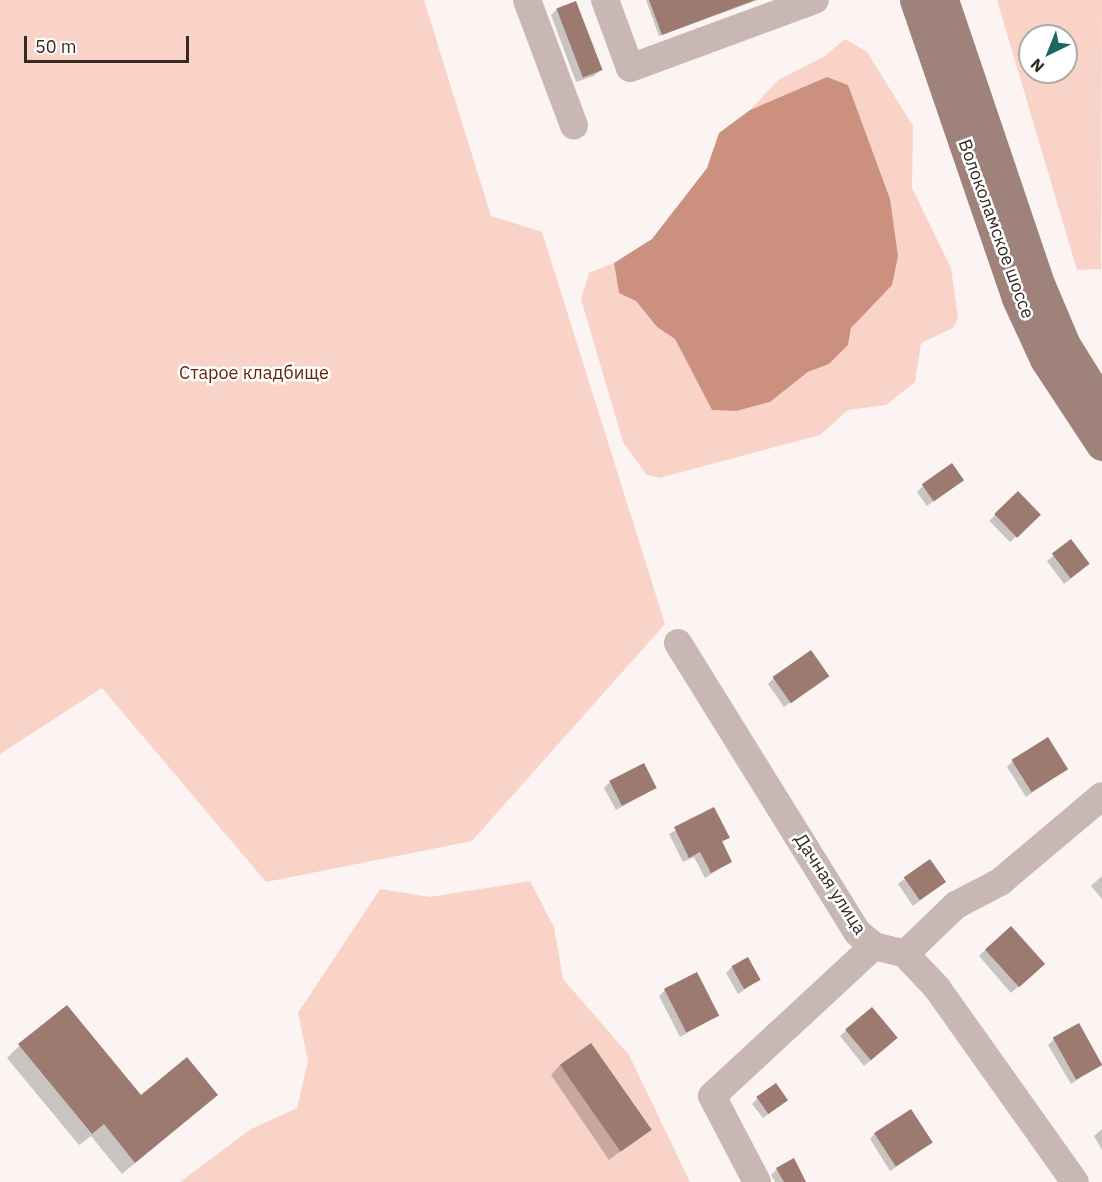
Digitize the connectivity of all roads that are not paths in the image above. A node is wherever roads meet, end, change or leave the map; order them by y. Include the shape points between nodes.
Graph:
1 (527, 0) edge
2 (605, 0) edge
3 (815, 0) edge
4 (922, 3) edge
5 (574, 126) dead end
6 (1102, 406) edge
7 (1102, 444) edge
8 (678, 643) dead end
9 (1102, 796) edge
10 (874, 946) junction
11 (905, 954) junction
12 (757, 1182) edge
13 (1075, 1182) edge

1 - 5 street
2 - 3 street via 630,68
4 - 6 main road, Волоколамское шоссе via 1064,345
4 - 7 main road, Волоколамское шоссе via 1018,298 1046,359
8 - 10 street, Дачная улица via 858,933
9 - 11 street via 1000,882 956,905
10 - 11 street, Дачная улица
10 - 12 street via 712,1096
11 - 13 street via 1015,1092

